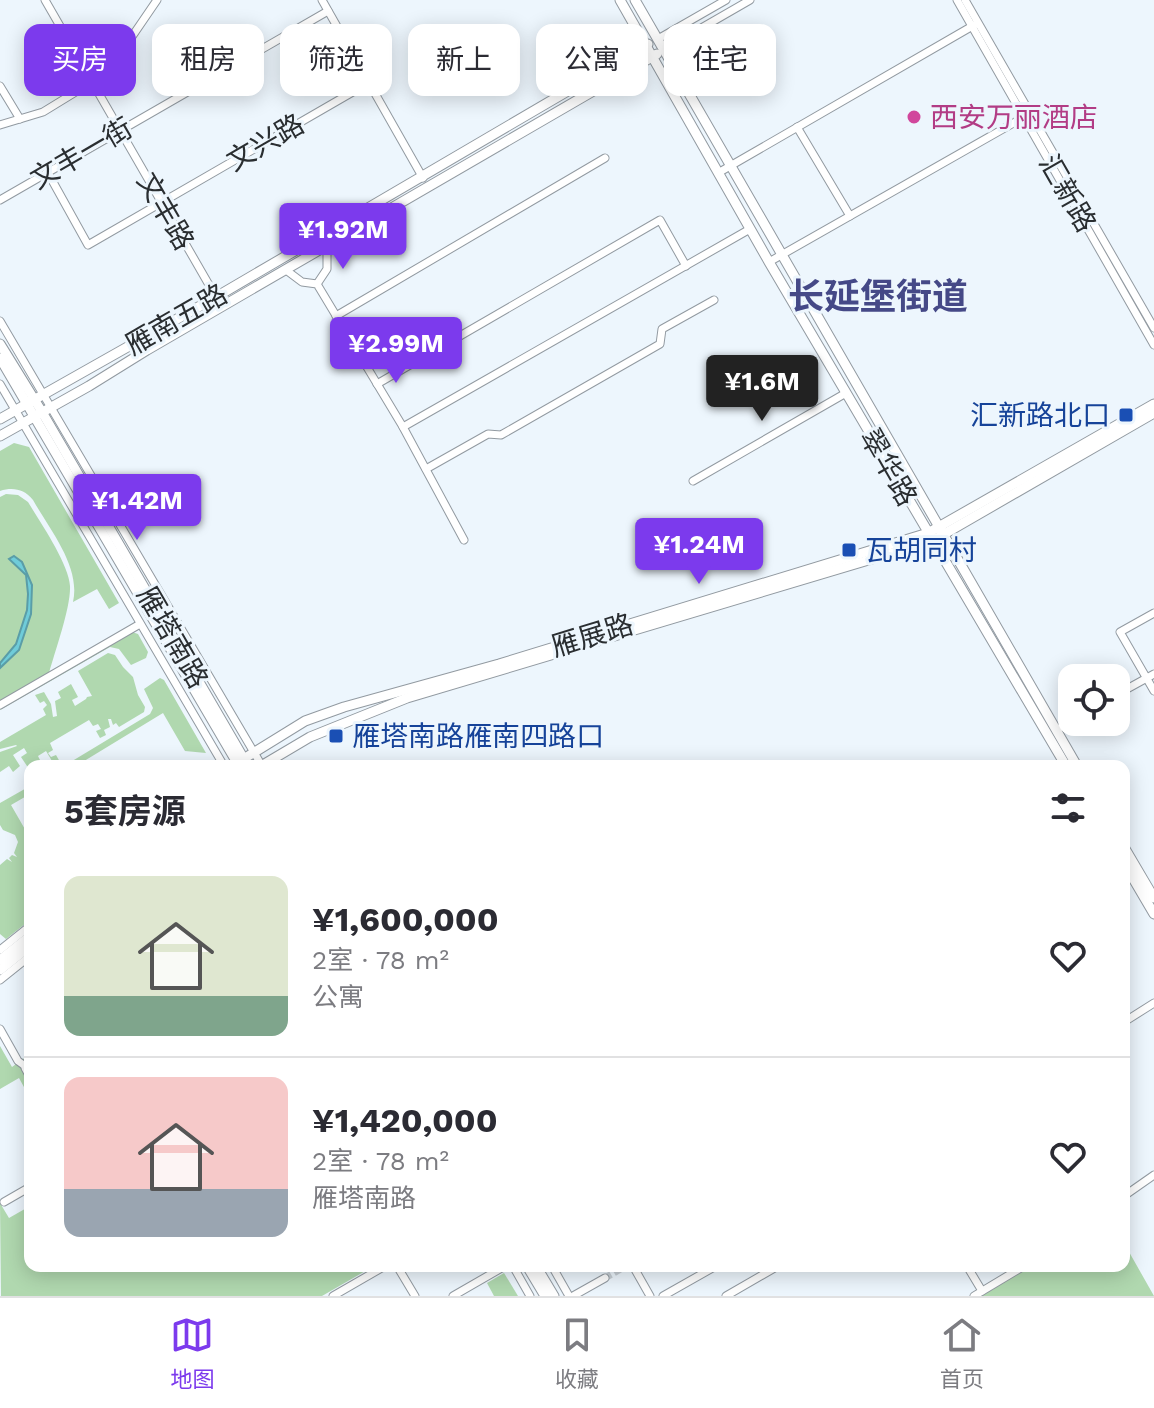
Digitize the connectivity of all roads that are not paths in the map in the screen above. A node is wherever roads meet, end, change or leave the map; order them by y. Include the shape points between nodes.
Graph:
1 (45, 0) edge
2 (157, 0) edge
3 (322, 0) edge
4 (620, 0) edge
5 (635, 0) edge
6 (726, 0) edge
7 (750, 0) edge
8 (957, 0) edge
9 (965, 0) edge
10 (328, 11) junction
11 (59, 24) edge
12 (336, 24) edge
13 (633, 24) edge
14 (708, 24) edge
15 (975, 25) junction
16 (136, 31) edge
17 (658, 39) junction
18 (648, 44) edge
19 (664, 48) edge
20 (648, 50) edge
21 (664, 50) edge
22 (652, 56) junction
23 (0, 86) edge
24 (69, 96) edge
25 (100, 96) edge
26 (346, 96) edge
27 (378, 96) edge
28 (558, 96) edge
29 (691, 96) edge
30 (1024, 117) junction
31 (20, 119) junction
32 (0, 125) edge
33 (797, 127) junction
34 (120, 131) junction
35 (605, 158) dead end
36 (730, 166) junction
37 (48, 173) junction
38 (718, 173) junction
39 (421, 176) junction
40 (428, 187) junction
41 (0, 200) edge
42 (161, 202) junction
43 (850, 216) junction
44 (750, 229) junction
45 (327, 246) junction
46 (781, 255) junction
47 (769, 262) junction
48 (686, 266) junction
49 (286, 270) junction
50 (317, 284) junction
51 (216, 297) junction
52 (714, 300) dead end
53 (336, 316) junction
54 (0, 321) edge
55 (1154, 328) edge
56 (0, 344) edge
57 (1154, 345) edge
58 (0, 358) edge
59 (0, 384) edge
60 (377, 384) junction
61 (846, 393) junction
62 (35, 399) junction
63 (1154, 404) edge
64 (15, 410) junction
65 (43, 412) junction
66 (1154, 413) edge
67 (0, 419) edge
68 (23, 423) junction
69 (403, 427) junction
70 (0, 436) edge
71 (426, 469) junction
72 (693, 481) dead end
73 (940, 531) junction
74 (930, 537) junction
75 (464, 540) dead end
76 (145, 588) junction
77 (125, 600) junction
78 (1154, 613) edge
79 (140, 624) junction
80 (1150, 676) edge
81 (1130, 687) edge
82 (1154, 691) edge
83 (0, 705) edge
84 (1056, 730) joint
85 (254, 752) junction
86 (220, 760) edge
87 (238, 760) edge
88 (245, 760) edge
89 (259, 760) edge
90 (272, 760) edge
91 (1062, 760) edge
92 (1074, 760) edge
93 (1130, 858) edge
94 (1130, 870) edge
95 (1151, 896) edge
96 (1154, 914) edge
97 (24, 931) edge
98 (24, 941) edge
99 (0, 950) edge
100 (24, 951) edge
101 (0, 960) edge
102 (24, 961) edge
103 (0, 970) edge
104 (0, 980) edge
105 (1154, 1003) edge
106 (1130, 1018) edge
107 (0, 1029) edge
108 (24, 1062) edge
109 (1154, 1175) edge
110 (24, 1190) edge
111 (1130, 1192) edge
112 (4, 1202) dead end
113 (375, 1272) edge
114 (401, 1272) edge
115 (495, 1272) edge
116 (516, 1272) edge
117 (531, 1272) edge
118 (540, 1272) edge
119 (556, 1272) edge
120 (636, 1272) edge
121 (705, 1272) edge
122 (768, 1272) edge
123 (969, 1272) edge
124 (1014, 1272) edge
125 (605, 1278) tunnel mouth
126 (978, 1294) edge
127 (333, 1296) edge
128 (415, 1296) edge
129 (453, 1296) edge
130 (530, 1296) edge
131 (545, 1296) edge
132 (554, 1296) edge
133 (571, 1296) edge
134 (650, 1296) edge
135 (663, 1296) edge
136 (726, 1296) edge

1 - 11 street, 文丰路
2 - 16 street
3 - 10 street
4 - 13 main road, 翠华路
5 - 17 main road, 翠华路
6 - 17 street, 雁南五路
7 - 14 street, 雁南五路
8 - 15 street, 汇新路
9 - 15 street, 汇新路
10 - 12 street
10 - 34 street, 文丰一街
15 - 30 street, 汇新路
15 - 33 street
15 - 55 street, 汇新路
17 - 18 main road, 雁南五路
17 - 19 main road, 翠华路
20 - 22 main road, 翠华路
21 - 22 main road, 雁南五路
22 - 38 main road, 翠华路
22 - 40 main road, 雁南五路
23 - 31 street
24 - 31 street
25 - 34 street, 文丰路
26 - 42 street, 文兴路
27 - 39 street
28 - 39 main road, 雁南五路
29 - 36 main road, 翠华路
30 - 43 street
30 - 57 street, 汇新路
31 - 32 street
33 - 36 street
33 - 43 street
34 - 37 street, 文丰一街
34 - 42 street, 文丰路
35 - 53 street
36 - 38 street
36 - 46 main road, 翠华路
37 - 41 street, 文丰一街
37 - 42 street, 文兴路 via 88,245
38 - 44 main road, 翠华路
39 - 40 street
39 - 51 main road, 雁南五路
40 - 45 main road, 雁南五路
42 - 51 street, 文丰路
43 - 46 street
44 - 47 main road, 翠华路
44 - 48 street
45 - 49 main road, 雁南五路
45 - 50 street via 327,269
46 - 47 street
46 - 73 main road, 翠华路
47 - 61 main road, 翠华路
48 - 60 street via 660,220
48 - 69 street
49 - 50 street via 302,282
49 - 65 main road, 雁南五路
50 - 53 street
51 - 62 main road, 雁南五路
52 - 71 street via 662,329 660,344 501,435 488,434
53 - 60 street
54 - 62 street
56 - 62 main road, 雁塔南路
58 - 62 main road, 雁塔南路
59 - 64 street
60 - 69 street
61 - 72 street
61 - 74 main road, 翠华路
62 - 64 main road, 雁南五路
62 - 65 main road, 雁塔南路
63 - 73 main road, 雁展路
64 - 67 main road, 雁南五路
64 - 68 street
65 - 68 main road, 雁南五路
65 - 76 main road, 雁塔南路
65 - 76 street
66 - 73 main road, 雁展路
68 - 70 main road, 雁南五路
68 - 77 street
69 - 71 street
71 - 75 street
73 - 74 main road, 雁展路
73 - 84 main road, 翠华路
74 - 85 main road, 雁展路 via 344,707 305,721
74 - 90 main road, 雁展路 via 407,698 310,737
74 - 91 main road, 翠华路
76 - 77 street
76 - 85 street
76 - 87 main road, 雁塔南路
77 - 79 street
78 - 80 street via 1120,632
79 - 83 street
79 - 86 street
80 - 81 street
80 - 82 street
84 - 92 main road, 翠华路
85 - 88 main road, 雁展路
85 - 89 street
93 - 95 main road
94 - 95 main road
95 - 96 main road
97 - 99 street
98 - 101 main road
100 - 103 main road
102 - 104 street
105 - 106 street
107 - 108 street via 18,1061
109 - 111 street
110 - 112 street
113 - 127 street
114 - 128 street
115 - 129 street
116 - 130 street
117 - 131 main road
118 - 132 main road
119 - 133 street
120 - 134 street
121 - 135 street
122 - 136 street
123 - 126 street
124 - 126 street
125 - 133 street

